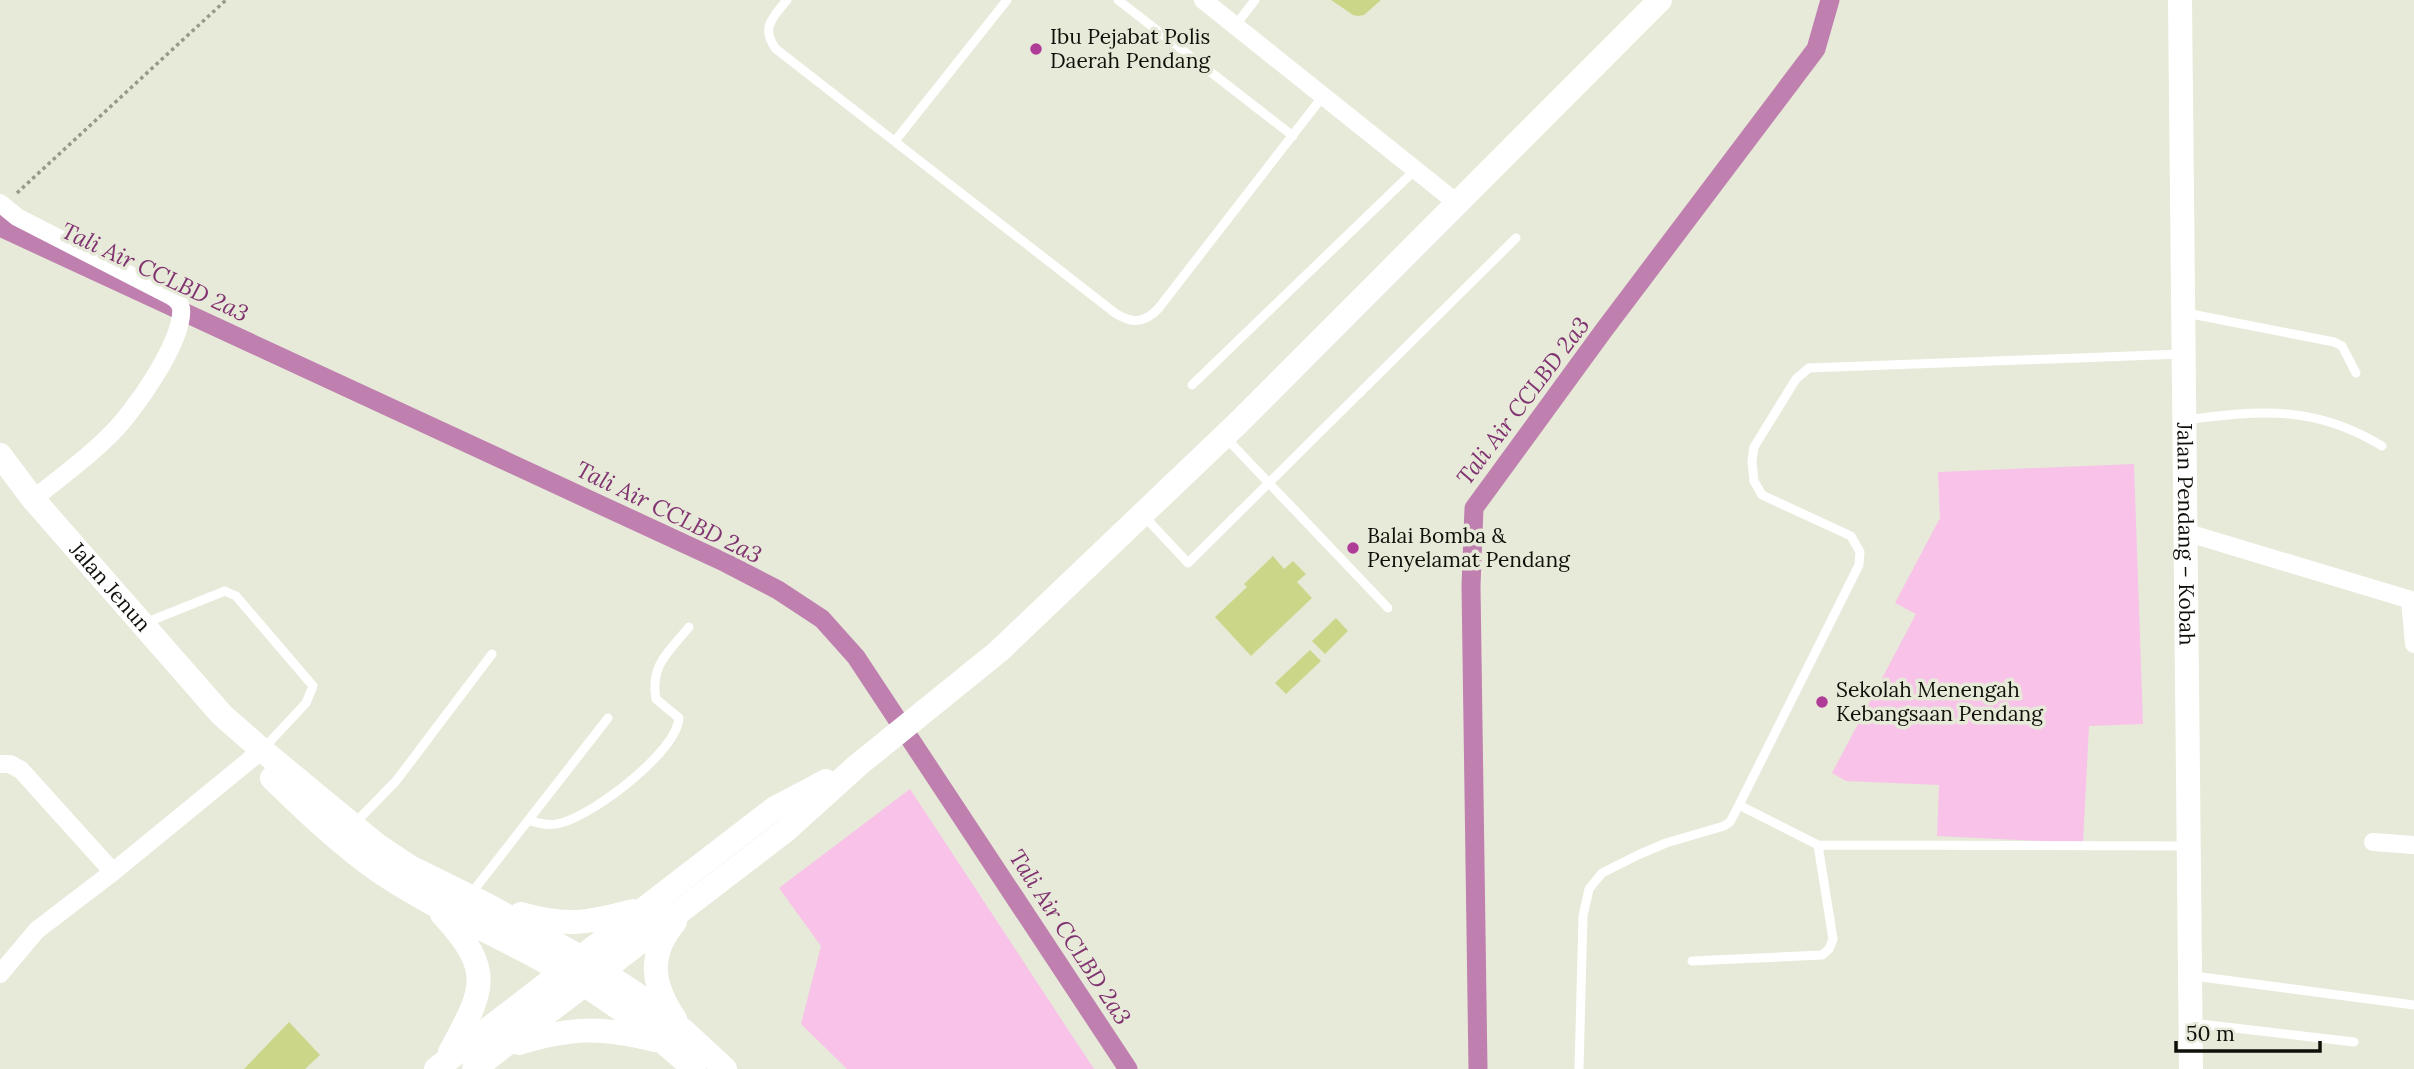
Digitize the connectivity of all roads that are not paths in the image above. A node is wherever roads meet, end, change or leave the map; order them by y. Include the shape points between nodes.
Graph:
1 (787, 0) edge
2 (1007, 0) edge
3 (1118, 0) edge
4 (1203, 0) edge
5 (1255, 0) edge
6 (1660, 0) edge
7 (2180, 0) edge
8 (1235, 26) junction
9 (1323, 96) junction
10 (1293, 136) junction
11 (895, 141) junction
12 (1415, 170) junction
13 (1457, 203) junction
14 (3, 206) edge
15 (1516, 238) dead end
16 (2183, 313) junction
17 (2183, 354) junction
18 (2356, 373) dead end
19 (1192, 386) dead end
20 (2184, 421) junction
21 (1224, 436) junction
22 (2382, 446) dead end
23 (0, 455) edge
24 (1268, 482) junction
25 (33, 499) junction
26 (1142, 514) junction
27 (2185, 531) junction
28 (2412, 601) edge
29 (1388, 608) dead end
30 (143, 624) junction
31 (689, 627) dead end
32 (2414, 644) edge
33 (492, 654) dead end
34 (608, 718) dead end
35 (257, 754) junction
36 (867, 758) junction
37 (0, 764) edge
38 (1739, 805) junction
39 (529, 820) junction
40 (353, 826) junction
41 (2373, 842) dead end
42 (1818, 845) junction
43 (2414, 845) edge
44 (2188, 846) junction
45 (113, 872) junction
46 (702, 894) junction
47 (478, 901) junction
48 (432, 903) junction
49 (645, 908) junction
50 (1692, 961) dead end
51 (571, 964) junction
52 (0, 974) edge
53 (2190, 976) junction
54 (593, 979) junction
55 (2414, 1005) edge
56 (2191, 1023) junction
57 (675, 1037) junction
58 (2354, 1042) dead end
59 (502, 1048) junction
60 (441, 1065) edge
61 (474, 1069) edge
62 (694, 1069) edge
63 (725, 1069) edge
64 (1578, 1069) edge
65 (2191, 1069) edge

1 - 11 lane via 768,30 776,48
2 - 11 lane
3 - 10 lane
4 - 8 street
5 - 8 lane
6 - 13 main road
7 - 16 main road, Jalan Pendang – Kobah
8 - 9 street
9 - 10 lane
9 - 12 street
10 - 11 lane via 1158,309 1135,322 1115,313
12 - 13 street
12 - 19 lane
13 - 21 main road
14 - 25 street via 171,296 178,301 180,313 173,340 136,406 108,438
15 - 24 lane
16 - 17 main road, Jalan Pendang – Kobah
16 - 18 lane via 2334,342 2342,346
17 - 20 main road, Jalan Pendang – Kobah
17 - 38 lane via 1809,368 1796,379 1754,447 1754,481 1762,495 1851,536 1860,552 1859,565
20 - 22 lane via 2263,411 2301,414 2361,433
20 - 27 main road, Jalan Pendang – Kobah
21 - 24 lane
21 - 26 main road
23 - 25 main road, Jalan Jenun
24 - 26 lane via 1188,563
24 - 29 lane
25 - 30 main road, Jalan Jenun
26 - 36 main road via 999,651
27 - 28 street
27 - 44 main road, Jalan Pendang – Kobah
28 - 32 street
30 - 35 main road, Jalan Jenun via 222,715 236,739
30 - 35 lane via 225,592 236,596 313,686 306,703
31 - 39 lane via 656,670 656,699 679,718 673,736 597,807 560,824
33 - 40 lane via 396,781
34 - 39 lane
35 - 40 main road
35 - 45 street
35 - 48 main road via 345,845
36 - 46 main road via 785,831
36 - 49 main road via 775,808
37 - 45 street via 21,771
38 - 42 lane
38 - 64 lane via 1724,827 1640,853 1602,873 1589,890 1583,916
39 - 47 lane
40 - 47 main road via 410,867
41 - 43 street
42 - 44 lane
42 - 50 lane via 1833,939 1829,949 1822,955
44 - 53 main road, Jalan Pendang – Kobah
45 - 52 street via 37,930
46 - 54 main road
46 - 57 main road via 665,934 657,953 655,974
47 - 49 main road via 564,923
47 - 51 main road
48 - 51 main road
48 - 60 main road via 467,943 480,976 474,1009
49 - 51 main road
51 - 54 main road
51 - 60 main road
53 - 55 lane
53 - 56 main road, Jalan Pendang – Kobah
54 - 57 main road via 642,999
54 - 59 main road
56 - 58 lane
56 - 65 main road, Jalan Pendang – Kobah
57 - 59 main road via 579,1029
57 - 62 main road
57 - 63 main road
59 - 61 main road

